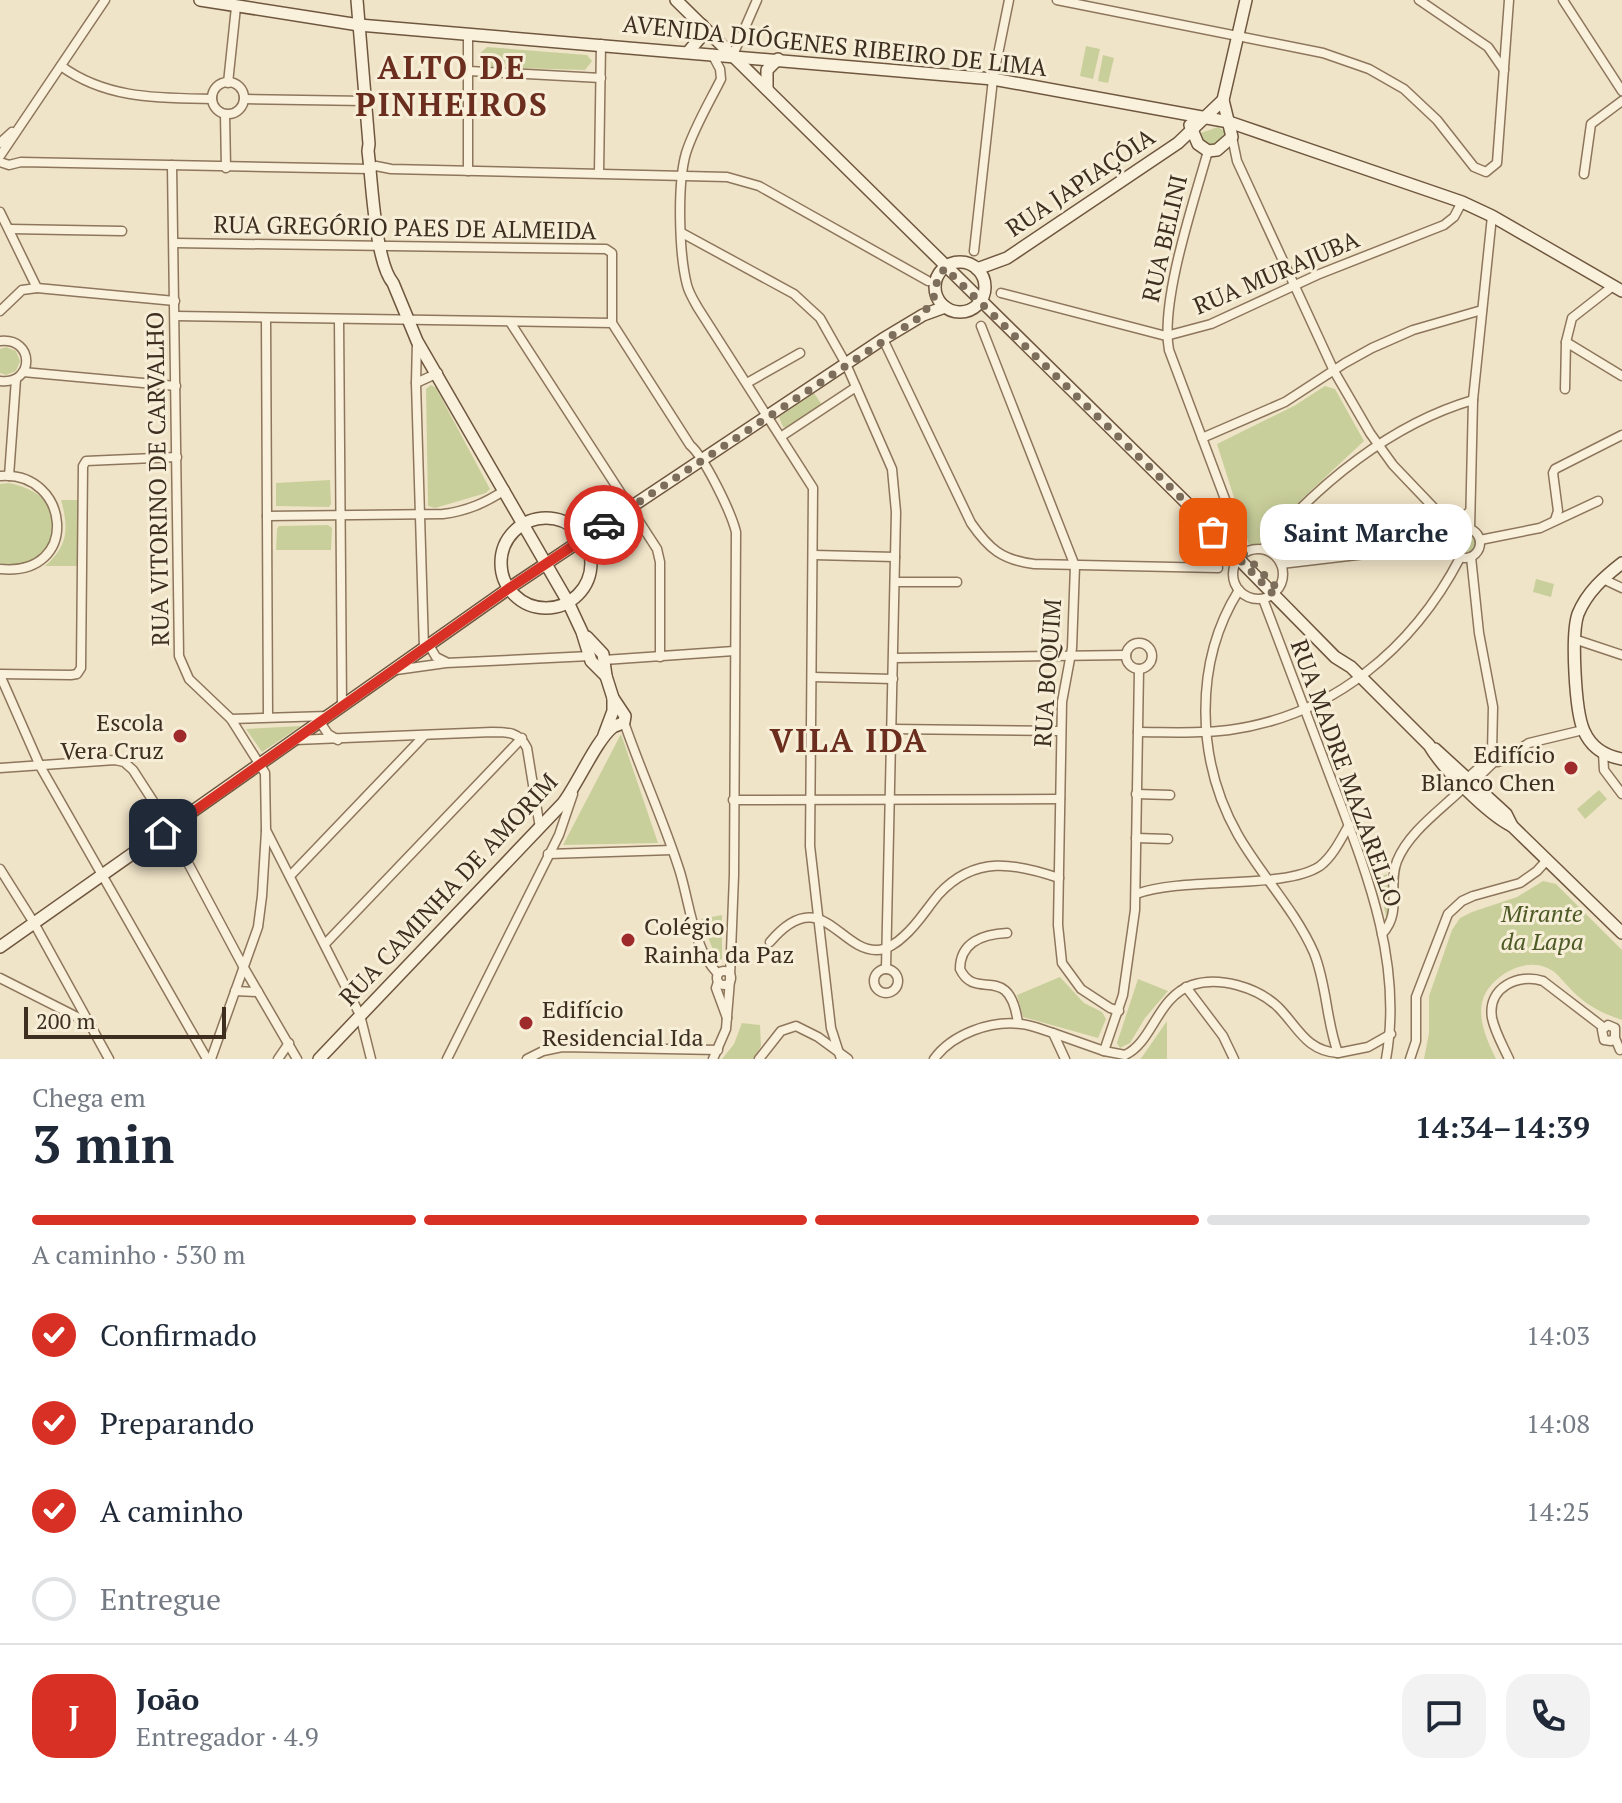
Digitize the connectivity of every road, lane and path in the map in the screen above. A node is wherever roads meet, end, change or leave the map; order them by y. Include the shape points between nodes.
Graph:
1 (105, 0) edge
2 (200, 0) edge
3 (357, 0) edge
4 (676, 0) edge
5 (757, 0) edge
6 (1009, 0) edge
7 (1057, 0) edge
8 (1246, 0) edge
9 (1419, 0) edge
10 (1509, 0) edge
11 (1563, 0) edge
12 (236, 7) junction
13 (359, 25) junction
14 (702, 25) junction
15 (468, 34) junction
16 (1237, 37) junction
17 (601, 44) junction
18 (1507, 44) junction
19 (1488, 47) junction
20 (689, 51) junction
21 (711, 53) junction
22 (733, 55) junction
23 (778, 59) junction
24 (61, 66) junction
25 (469, 71) junction
26 (1505, 71) junction
27 (601, 78) junction
28 (993, 79) junction
29 (228, 83) junction
30 (767, 89) junction
31 (1622, 91) edge
32 (212, 99) junction
33 (244, 99) junction
34 (1223, 100) junction
35 (366, 101) junction
36 (1622, 101) edge
37 (1181, 112) junction
38 (225, 114) junction
39 (1208, 117) junction
40 (1229, 122) junction
41 (1191, 132) junction
42 (1232, 137) junction
43 (1178, 143) junction
44 (1207, 148) junction
45 (1, 150) edge
46 (1237, 161) junction
47 (0, 162) edge
48 (21, 162) junction
49 (172, 165) junction
50 (226, 168) junction
51 (374, 169) junction
52 (468, 171) junction
53 (599, 173) junction
54 (1584, 174) dead end
55 (682, 175) junction
56 (1462, 202) junction
57 (0, 212) edge
58 (1492, 216) junction
59 (10, 229) junction
60 (122, 231) dead end
61 (682, 233) junction
62 (175, 243) junction
63 (383, 245) junction
64 (974, 251) dead end
65 (1007, 258) junction
66 (945, 268) junction
67 (977, 269) junction
68 (984, 280) junction
69 (928, 281) dead end
70 (1294, 286) junction
71 (37, 288) junction
72 (1618, 288) edge
73 (936, 293) junction
74 (1001, 293) dead end
75 (175, 301) junction
76 (980, 302) junction
77 (945, 307) junction
78 (1482, 310) junction
79 (0, 311) edge
80 (923, 315) junction
81 (175, 316) junction
82 (266, 318) junction
83 (339, 319) junction
84 (407, 319) junction
85 (510, 322) junction
86 (612, 323) junction
87 (981, 326) dead end
88 (1166, 336) junction
89 (883, 339) junction
90 (0, 341) edge
91 (417, 341) junction
92 (1566, 342) junction
93 (800, 353) dead end
94 (1586, 353) junction
95 (1565, 363) junction
96 (846, 364) junction
97 (1334, 371) junction
98 (438, 373) junction
99 (19, 376) junction
100 (1622, 376) edge
101 (0, 381) edge
102 (416, 383) junction
103 (747, 383) junction
104 (176, 386) junction
105 (856, 387) junction
106 (1565, 389) dead end
107 (1473, 400) junction
108 (768, 416) junction
109 (1622, 435) edge
110 (782, 436) junction
111 (1202, 438) junction
112 (1378, 444) junction
113 (177, 457) junction
114 (700, 461) junction
115 (5, 476) edge
116 (505, 490) junction
117 (1598, 501) dead end
118 (630, 508) junction
119 (1470, 511) junction
120 (267, 516) junction
121 (340, 516) junction
122 (420, 516) junction
123 (1555, 520) junction
124 (1445, 521) junction
125 (524, 524) junction
126 (1470, 529) junction
127 (1456, 531) junction
128 (1274, 537) junction
129 (583, 538) junction
130 (1240, 539) dead end
131 (1480, 540) junction
132 (1450, 544) junction
133 (1263, 549) junction
134 (814, 555) junction
135 (1241, 556) junction
136 (895, 557) junction
137 (1460, 558) junction
138 (1279, 561) junction
139 (1472, 561) junction
140 (546, 563) junction
141 (1622, 563) edge
142 (1075, 566) junction
143 (1455, 567) junction
144 (1218, 568) dead end
145 (0, 569) edge
146 (1603, 579) junction
147 (895, 582) junction
148 (957, 582) dead end
149 (1622, 588) edge
150 (508, 589) junction
151 (1239, 590) junction
152 (1271, 594) junction
153 (568, 602) junction
154 (1574, 639) junction
155 (429, 645) junction
156 (734, 651) junction
157 (1126, 655) junction
158 (1622, 655) edge
159 (660, 657) junction
160 (1071, 657) junction
161 (597, 658) junction
162 (894, 658) junction
163 (446, 663) junction
164 (1139, 669) junction
165 (392, 671) junction
166 (1356, 672) junction
167 (0, 674) edge
168 (812, 677) junction
169 (893, 679) junction
170 (342, 705) junction
171 (1305, 710) junction
172 (268, 716) junction
173 (231, 719) junction
174 (324, 719) junction
175 (617, 719) junction
176 (892, 729) junction
177 (1583, 730) junction
178 (1061, 731) junction
179 (1206, 731) junction
180 (1138, 732) junction
181 (425, 735) junction
182 (522, 738) junction
183 (295, 740) junction
184 (339, 740) junction
185 (1603, 753) junction
186 (1496, 755) junction
187 (1622, 759) edge
188 (261, 763) junction
189 (40, 766) junction
190 (0, 768) edge
191 (1466, 784) junction
192 (576, 786) junction
193 (1136, 794) junction
194 (1622, 794) edge
195 (1170, 795) dead end
196 (809, 799) junction
197 (889, 799) junction
198 (1060, 799) junction
199 (733, 800) junction
200 (543, 821) junction
201 (1349, 825) junction
202 (170, 829) junction
203 (266, 830) junction
204 (559, 835) junction
205 (1136, 838) junction
206 (1168, 839) dead end
207 (672, 850) junction
208 (548, 854) junction
209 (1547, 860) junction
210 (0, 869) edge
211 (291, 875) junction
212 (101, 876) junction
213 (1059, 878) junction
214 (1268, 878) junction
215 (1136, 894) junction
216 (820, 919) junction
217 (34, 923) junction
218 (1007, 933) dead end
219 (1622, 933) edge
220 (1382, 934) junction
221 (770, 942) dead end
222 (325, 944) junction
223 (0, 947) edge
224 (887, 947) junction
225 (243, 966) junction
226 (886, 969) dead end
227 (724, 977) junction
228 (0, 978) edge
229 (1186, 987) junction
230 (235, 991) junction
231 (258, 992) junction
232 (1119, 1011) junction
233 (360, 1015) junction
234 (727, 1018) junction
235 (86, 1021) junction
236 (1018, 1023) junction
237 (1603, 1027) junction
238 (1053, 1033) junction
239 (1391, 1034) junction
240 (1616, 1034) edge
241 (194, 1040) junction
242 (218, 1040) junction
243 (289, 1043) junction
244 (718, 1050) junction
245 (836, 1050) junction
246 (1104, 1051) junction
247 (1621, 1051) edge
248 (1338, 1053) junction
249 (541, 1055) edge
250 (109, 1059) edge
251 (209, 1059) edge
252 (278, 1059) edge
253 (295, 1059) edge
254 (319, 1059) edge
255 (371, 1059) edge
256 (447, 1059) edge
257 (527, 1059) edge
258 (713, 1059) edge
259 (759, 1059) edge
260 (841, 1059) edge
261 (848, 1059) edge
262 (934, 1059) edge
263 (1065, 1059) edge
264 (1234, 1059) edge
265 (1386, 1059) edge
266 (1410, 1059) edge
267 (1509, 1059) edge

1 - 24 street
2 - 12 street, AVENIDA DIÓGENES RIBEIRO DE LIMA
3 - 13 street, RUA CAMINHA DE AMORIM
4 - 14 street
5 - 22 street
6 - 28 street
7 - 16 street
8 - 16 street
9 - 19 street
10 - 18 street
11 - 31 street
12 - 13 street, AVENIDA DIÓGENES RIBEIRO DE LIMA
12 - 29 street
13 - 15 street, AVENIDA DIÓGENES RIBEIRO DE LIMA
13 - 35 street, RUA CAMINHA DE AMORIM
14 - 20 street via 698,43
14 - 22 street
15 - 17 street, AVENIDA DIÓGENES RIBEIRO DE LIMA
15 - 25 street
16 - 26 street via 1323,53 1387,79 1437,120 1474,167 1486,172 1497,163
16 - 34 street
17 - 20 street, AVENIDA DIÓGENES RIBEIRO DE LIMA
17 - 27 street
18 - 19 street
18 - 26 street
19 - 26 street
20 - 21 street, AVENIDA DIÓGENES RIBEIRO DE LIMA
21 - 22 street, AVENIDA DIÓGENES RIBEIRO DE LIMA
21 - 55 street via 721,79 686,154
22 - 23 street, AVENIDA DIÓGENES RIBEIRO DE LIMA
22 - 30 street
23 - 28 street, AVENIDA DIÓGENES RIBEIRO DE LIMA
23 - 30 street via 767,70
24 - 32 street via 124,94
24 - 45 street
25 - 27 street
25 - 52 street
27 - 53 street
28 - 37 street, AVENIDA DIÓGENES RIBEIRO DE LIMA
28 - 64 street
29 - 32 street via 215,90
29 - 33 street via 239,87
30 - 66 street
32 - 38 street
33 - 35 street
33 - 38 street via 238,111
34 - 39 street
34 - 40 street
35 - 51 street, RUA CAMINHA DE AMORIM
36 - 54 street via 1591,124
37 - 39 street, AVENIDA DIÓGENES RIBEIRO DE LIMA
37 - 41 street
38 - 50 street
39 - 40 street, AVENIDA DIÓGENES RIBEIRO DE LIMA
39 - 41 street, RUA JAPIAÇÓIA
40 - 42 street
40 - 56 street, AVENIDA DIÓGENES RIBEIRO DE LIMA
41 - 43 street, RUA JAPIAÇÓIA
41 - 44 street
42 - 44 street
42 - 46 street
43 - 44 street, RUA JAPIAÇÓIA
43 - 65 street, RUA JAPIAÇÓIA
44 - 46 street
44 - 88 street, RUA BELINI
45 - 48 street
46 - 70 street
47 - 48 street
48 - 49 street
49 - 50 street
49 - 62 street, RUA VITORINO DE CARVALHO
50 - 51 street
51 - 52 street
51 - 63 street, RUA CAMINHA DE AMORIM
52 - 53 street
53 - 55 street
55 - 61 street
55 - 69 street via 746,181
56 - 58 street, AVENIDA DIÓGENES RIBEIRO DE LIMA
56 - 70 street, RUA MURAJUBA via 1444,225
57 - 59 street
58 - 72 street, AVENIDA DIÓGENES RIBEIRO DE LIMA
58 - 78 street
59 - 60 street
59 - 71 street
61 - 96 street via 804,301
61 - 103 street via 690,294
62 - 63 street, RUA GREGÓRIO PAES DE ALMEIDA
62 - 75 street, RUA VITORINO DE CARVALHO
63 - 84 street, RUA CAMINHA DE AMORIM
63 - 86 street, RUA GREGÓRIO PAES DE ALMEIDA via 606,249 613,258
65 - 67 street, RUA JAPIAÇÓIA
65 - 68 street, RUA JAPIAÇÓIA
66 - 67 street via 966,263
66 - 73 street
66 - 76 street
67 - 68 street
68 - 76 street
70 - 88 street, RUA MURAJUBA via 1211,324
70 - 97 street
71 - 75 street
71 - 79 street via 22,290
72 - 92 street via 1572,318
73 - 77 street
73 - 80 street
74 - 88 street, RUA MURAJUBA
75 - 81 street, RUA VITORINO DE CARVALHO
76 - 77 street via 964,312
76 - 135 street
77 - 80 street
78 - 97 street via 1413,330
78 - 107 street
80 - 89 street
81 - 82 street
81 - 104 street, RUA VITORINO DE CARVALHO
82 - 83 street
82 - 120 street
83 - 84 street
83 - 121 street
84 - 85 street
84 - 91 street, RUA CAMINHA DE AMORIM
85 - 86 street
85 - 118 street
86 - 114 street
87 - 142 street, RUA BOQUIM
88 - 111 street
89 - 96 street
89 - 142 street via 984,541 1015,561
90 - 99 street via 16,342 24,350 27,362
91 - 98 street, RUA CAMINHA DE AMORIM
91 - 102 street
92 - 94 street
92 - 95 street
93 - 103 street
94 - 95 street
94 - 100 street
95 - 106 street
96 - 105 street
96 - 108 street
97 - 111 street via 1265,413
97 - 112 street
98 - 102 street
98 - 116 street, RUA CAMINHA DE AMORIM
99 - 101 street
99 - 104 street
99 - 115 street
102 - 122 street
103 - 108 street
104 - 113 street, RUA VITORINO DE CARVALHO
105 - 110 street
105 - 136 street via 892,469
107 - 112 street via 1425,417
107 - 119 street
108 - 110 street
108 - 114 street
109 - 123 street via 1555,469
110 - 134 street via 813,488
111 - 130 street
112 - 124 street
112 - 128 street
113 - 167 street via 86,461 81,668 71,675
113 - 173 street, RUA VITORINO DE CARVALHO via 179,656 189,679
114 - 118 street
114 - 156 street via 736,532
115 - 145 street via 24,478 45,493 54,509 56,536 46,557 32,567
116 - 122 street via 466,510
116 - 125 street, RUA CAMINHA DE AMORIM
117 - 123 street
118 - 129 street
118 - 159 street via 659,555
119 - 124 street via 1461,519
119 - 126 street
120 - 121 street
120 - 172 street
121 - 122 street
121 - 170 street
122 - 155 street via 423,625
123 - 131 street
124 - 127 street
125 - 129 street via 550,518
125 - 140 street, RUA CAMINHA DE AMORIM
125 - 150 street via 506,541 501,557
126 - 127 street
126 - 131 street
127 - 132 street
128 - 133 street
128 - 138 street
129 - 140 street
129 - 153 street via 590,555 589,574
131 - 139 street
132 - 137 street
132 - 138 street
133 - 135 street
133 - 138 street
134 - 136 street
134 - 168 street
135 - 151 street via 1233,573
135 - 152 street
136 - 147 street
137 - 139 street
137 - 143 street
138 - 152 street via 1283,577
139 - 143 street
139 - 186 street
140 - 150 street
140 - 153 street, RUA CAMINHA DE AMORIM
141 - 146 street
142 - 144 street
142 - 160 street, RUA BOQUIM
143 - 166 street via 1414,630 1382,660
146 - 149 street
146 - 154 street via 1580,609
147 - 148 street
147 - 162 street
150 - 153 street via 535,607
150 - 155 street
151 - 152 street via 1250,598
151 - 179 street via 1209,670
152 - 166 street
152 - 171 street, RUA MADRE MAZARELLO
153 - 161 street, RUA CAMINHA DE AMORIM
154 - 158 street
154 - 177 street
155 - 163 street
155 - 165 street
156 - 159 street
156 - 199 street
157 - 160 street
157 - 164 street
157 - 164 street via 1133,645 1146,646 1150,662
159 - 161 street
160 - 162 street
160 - 178 street, RUA BOQUIM via 1063,684
161 - 163 street
161 - 175 street, RUA CAMINHA DE AMORIM
162 - 169 street
163 - 165 street
164 - 180 street
165 - 170 street
166 - 171 street
166 - 191 street via 1441,752
167 - 189 street
168 - 169 street
168 - 196 street
169 - 176 street
170 - 174 street
171 - 179 street
171 - 201 street, RUA MADRE MAZARELLO
172 - 173 street
172 - 174 street
173 - 188 street, RUA VITORINO DE CARVALHO
174 - 183 street
174 - 184 street via 328,734
175 - 192 street, RUA CAMINHA DE AMORIM
175 - 207 street
176 - 178 street
176 - 197 street
177 - 185 street
177 - 186 street
178 - 198 street, RUA BOQUIM
179 - 180 street
179 - 214 street via 1214,774 1232,822
180 - 193 street
181 - 182 street via 505,732
181 - 184 street
181 - 211 street
182 - 200 street
182 - 222 street
183 - 184 street
183 - 188 street
185 - 187 street
185 - 194 street via 1604,770
186 - 191 street
188 - 202 street
188 - 203 street via 267,778
189 - 190 street
189 - 202 street via 124,762
189 - 212 street
191 - 209 street via 1506,814
191 - 220 street via 1398,857 1392,876 1394,915
192 - 200 street, RUA CAMINHA DE AMORIM
192 - 204 street
193 - 195 street
193 - 205 street
196 - 197 street
196 - 199 street
196 - 216 street
197 - 198 street
197 - 224 street
198 - 213 street, RUA BOQUIM
199 - 227 street via 734,875
200 - 204 street via 555,823
200 - 233 street, RUA CAMINHA DE AMORIM
201 - 214 street via 1317,868
201 - 220 street, RUA MADRE MAZARELLO
202 - 212 street
202 - 225 street
203 - 211 street
203 - 225 street via 261,911
204 - 208 street
205 - 206 street
205 - 215 street
207 - 208 street
207 - 227 street via 709,964
208 - 256 street
209 - 219 street
209 - 266 street via 1520,883 1462,901 1444,921 1416,997 1416,1041
210 - 217 street
211 - 222 street
212 - 217 street
212 - 241 street
213 - 224 street via 1012,865 969,873 949,885 907,933
213 - 232 street, RUA BOQUIM via 1062,963 1081,989
214 - 215 street via 1173,884
214 - 248 street via 1314,953
215 - 232 street
216 - 221 street via 792,923
216 - 224 street via 866,948
216 - 245 street
217 - 223 street
217 - 235 street
218 - 236 street via 976,940 964,952 960,969 972,983 1006,989
220 - 239 street, RUA MADRE MAZARELLO
222 - 233 street
224 - 226 street
225 - 230 street
225 - 231 street
227 - 234 street
227 - 234 street via 716,988
228 - 235 street
229 - 246 street via 1168,1001 1132,1051
229 - 248 street via 1221,983 1257,993 1278,1007 1306,1042
229 - 264 street
230 - 231 street
230 - 242 street
231 - 243 street
232 - 246 street
233 - 254 street, RUA CAMINHA DE AMORIM
233 - 255 street
234 - 244 street
235 - 250 street
236 - 238 street
236 - 262 street via 961,1036
237 - 240 street
237 - 240 street via 1601,1035
237 - 267 street via 1543,981 1516,979 1500,990 1492,1011
238 - 246 street
238 - 263 street
239 - 248 street via 1368,1047
239 - 265 street, RUA MADRE MAZARELLO
240 - 247 street
241 - 242 street
241 - 251 street
242 - 251 street
243 - 252 street
243 - 253 street
244 - 249 street via 562,1047
244 - 258 street
245 - 259 street via 811,1032 791,1027 777,1035
245 - 260 street
245 - 261 street
249 - 257 street

